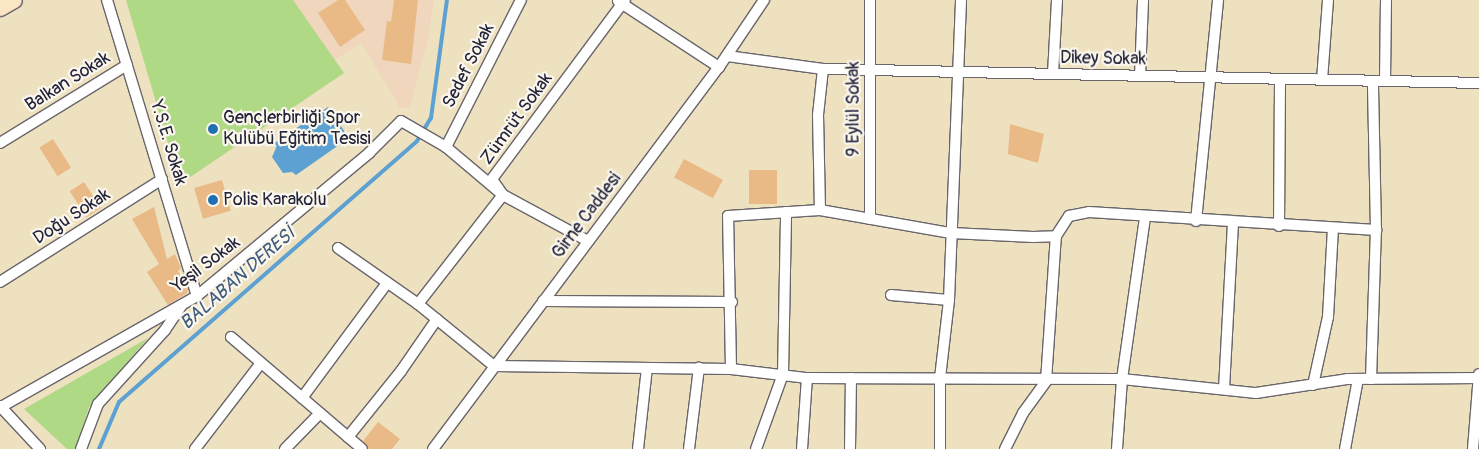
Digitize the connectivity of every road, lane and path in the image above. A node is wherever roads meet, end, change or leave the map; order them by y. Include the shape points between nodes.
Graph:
1 (14, 0) edge
2 (107, 0) edge
3 (521, 0) edge
4 (764, 0) edge
5 (870, 0) edge
6 (961, 0) edge
7 (1057, 0) edge
8 (1143, 0) edge
9 (1218, 0) edge
10 (1328, 0) edge
11 (1386, 0) edge
12 (622, 1) edge
13 (0, 8) edge
14 (727, 56) junction
15 (127, 65) junction
16 (719, 67) junction
17 (823, 69) junction
18 (870, 70) junction
19 (958, 72) junction
20 (1053, 74) junction
21 (1140, 76) junction
22 (1208, 78) junction
23 (1280, 79) junction
24 (1322, 80) junction
25 (1373, 81) junction
26 (1385, 82) junction
27 (1479, 83) edge
28 (0, 143) edge
29 (446, 147) junction
30 (162, 179) junction
31 (503, 195) junction
32 (820, 210) junction
33 (786, 212) junction
34 (1145, 217) junction
35 (870, 219) junction
36 (1196, 221) junction
37 (1233, 223) junction
38 (1279, 226) junction
39 (1333, 228) junction
40 (1376, 230) junction
41 (951, 233) junction
42 (1056, 236) junction
43 (588, 241) junction
44 (338, 248) dead end
45 (0, 282) edge
46 (387, 282) junction
47 (891, 295) dead end
48 (197, 296) junction
49 (948, 300) junction
50 (543, 301) junction
51 (732, 302) junction
52 (418, 304) junction
53 (182, 305) junction
54 (437, 319) junction
55 (231, 337) dead end
56 (262, 363) junction
57 (494, 366) junction
58 (647, 368) junction
59 (698, 368) junction
60 (731, 368) junction
61 (1479, 372) edge
62 (783, 374) junction
63 (807, 378) junction
64 (851, 378) junction
65 (940, 378) junction
66 (1479, 378) edge
67 (1122, 379) junction
68 (1358, 379) junction
69 (1371, 379) junction
70 (1046, 381) junction
71 (1313, 385) junction
72 (1224, 389) junction
73 (302, 398) junction
74 (0, 406) edge
75 (320, 413) junction
76 (348, 437) junction
77 (40, 449) edge
78 (81, 449) edge
79 (196, 449) edge
80 (285, 449) edge
81 (362, 449) edge
82 (432, 449) edge
83 (638, 449) edge
84 (690, 449) edge
85 (756, 449) edge
86 (802, 449) edge
87 (850, 449) edge
88 (940, 449) edge
89 (1005, 449) edge
90 (1118, 449) edge
91 (1344, 449) edge
92 (1473, 449) edge

1 - 13 street
2 - 15 street, Y.S.E. Sokak
3 - 29 street, Sedef Sokak
4 - 14 street, Girne Caddesi
5 - 18 street, 9 Eylül Sokak
6 - 19 street
7 - 20 street
8 - 21 street
9 - 22 street
10 - 24 street
11 - 26 street
12 - 16 street
12 - 31 street, Zümrüt Sokak via 492,179
14 - 16 street, Girne Caddesi
14 - 17 street, Dikey Sokak
15 - 28 street, Balkan Sokak
15 - 30 street, Y.S.E. Sokak
16 - 43 street, Girne Caddesi
17 - 18 street, Dikey Sokak
17 - 32 street via 818,115
18 - 19 street, Dikey Sokak
18 - 35 street, 9 Eylül Sokak
19 - 20 street, Dikey Sokak
19 - 41 street
20 - 21 street, Dikey Sokak
21 - 22 street, Dikey Sokak
22 - 23 street, Dikey Sokak
22 - 36 street
23 - 24 street, Dikey Sokak
23 - 38 street
24 - 25 street, Dikey Sokak
25 - 26 street, Dikey Sokak
25 - 40 street
26 - 27 street, Dikey Sokak
29 - 31 street
29 - 48 street, Yeşil Sokak via 401,121 369,153
30 - 45 street, Doğu Sokak
30 - 48 street, Y.S.E. Sokak
31 - 43 street
31 - 52 street
32 - 33 street
32 - 35 street
33 - 51 street via 728,216
33 - 62 street
34 - 36 street
34 - 42 street via 1069,216
34 - 67 street
35 - 41 street
36 - 37 street
37 - 38 street
37 - 72 street
38 - 39 street
39 - 40 street
39 - 71 street via 1328,317
40 - 69 street
41 - 42 street
41 - 49 street
42 - 70 street
43 - 50 street, Girne Caddesi
44 - 46 street
46 - 52 street
46 - 73 street
47 - 49 street
48 - 53 street, Yeşil Sokak
49 - 65 street
50 - 51 street
50 - 57 street, Girne Caddesi
51 - 60 street
52 - 54 street
53 - 74 street, Yeşil Sokak
53 - 78 street via 165,330 98,404
54 - 57 street
54 - 76 street via 401,371
55 - 56 street
56 - 73 street
56 - 79 street
57 - 58 street
57 - 82 street, Girne Caddesi
58 - 59 street
58 - 83 street
59 - 60 street
59 - 84 street
60 - 62 street
61 - 66 street
62 - 63 street
62 - 85 street
63 - 64 street
63 - 86 street
64 - 65 street
64 - 87 street
65 - 70 street
65 - 88 street
66 - 69 street
66 - 92 street
67 - 70 street
67 - 72 street
67 - 90 street
68 - 69 street
68 - 71 street
68 - 91 street
70 - 89 street via 1023,412
71 - 72 street via 1256,393
73 - 75 street
74 - 77 street
75 - 76 street
75 - 80 street
76 - 81 street

